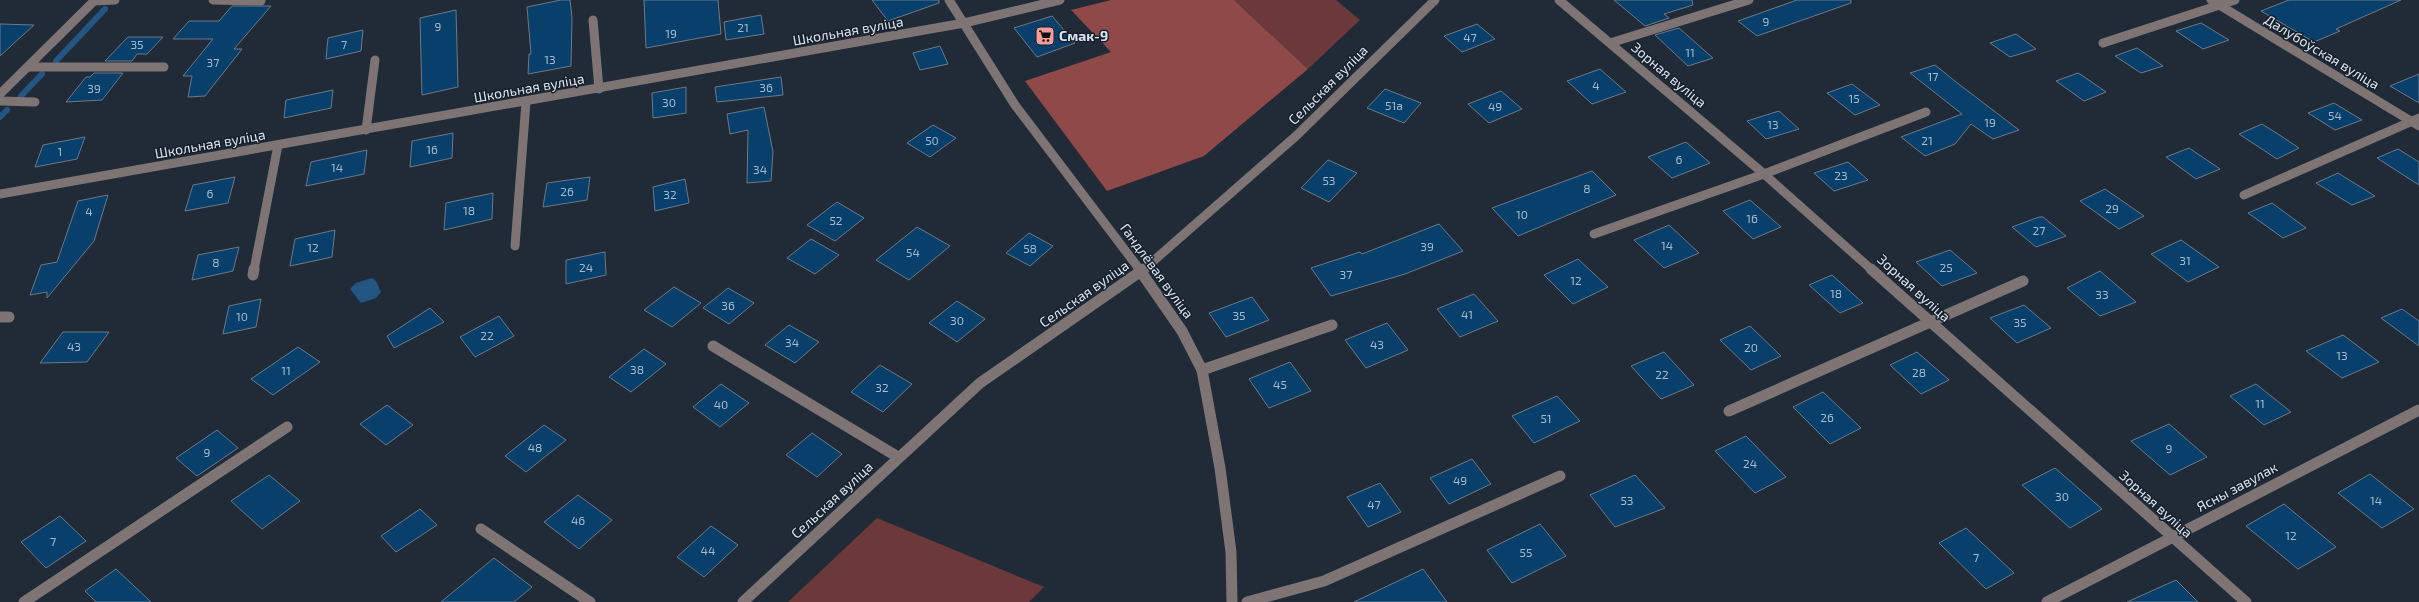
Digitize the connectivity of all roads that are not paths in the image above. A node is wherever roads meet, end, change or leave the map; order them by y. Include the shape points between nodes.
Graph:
1 (95, 0) edge
2 (115, 0) edge
3 (213, 0) edge
4 (262, 0) edge
5 (949, 0) edge
6 (1060, 0) edge
7 (1435, 0) edge
8 (1559, 0) edge
9 (1749, 0) edge
10 (2211, 0) edge
11 (2234, 0) edge
12 (2219, 5) junction
13 (593, 20) dead end
14 (964, 24) junction
15 (1610, 43) junction
16 (2103, 43) dead end
17 (375, 60) dead end
18 (28, 67) junction
19 (164, 67) dead end
20 (599, 89) junction
21 (0, 94) edge
22 (0, 101) edge
23 (35, 102) dead end
24 (526, 102) junction
25 (1926, 112) dead end
26 (2414, 119) edge
27 (2419, 126) edge
28 (366, 130) junction
29 (278, 145) junction
30 (1764, 174) junction
31 (0, 194) edge
32 (2244, 195) dead end
33 (1594, 234) dead end
34 (515, 246) dead end
35 (1142, 272) junction
36 (253, 275) dead end
37 (2023, 281) dead end
38 (1931, 322) junction
39 (1332, 325) dead end
40 (713, 346) dead end
41 (1202, 370) junction
42 (2419, 410) edge
43 (1729, 411) dead end
44 (287, 427) dead end
45 (898, 457) junction
46 (1560, 476) dead end
47 (480, 529) dead end
48 (2173, 538) junction
49 (24, 602) edge
50 (590, 602) edge
51 (743, 602) edge
52 (1232, 602) edge
53 (1247, 602) edge
54 (2047, 602) edge
55 (2246, 602) edge

1 - 2 street
1 - 18 street
3 - 4 street
5 - 14 street, Гандлёвая вуліца
6 - 14 street, Школьная вуліца
7 - 35 street, Сельская вуліца via 1296,136
8 - 15 street, Зорная вуліца
9 - 15 street
10 - 12 street, Далубоўская вуліца
11 - 12 street
12 - 16 street
12 - 26 street, Далубоўская вуліца
13 - 20 street
14 - 20 street, Школьная вуліца
14 - 35 street, Гандлёвая вуліца via 1015,105
15 - 30 street, Зорная вуліца
17 - 28 street
18 - 19 street
18 - 21 street
20 - 24 street, Школьная вуліца
22 - 23 street
24 - 28 street, Школьная вуліца
24 - 34 street
25 - 30 street
26 - 27 street, Далубоўская вуліца
26 - 32 street
28 - 29 street, Школьная вуліца
29 - 31 street, Школьная вуліца
29 - 36 street
30 - 33 street
30 - 38 street, Зорная вуліца
35 - 41 street, Гандлёвая вуліца via 1182,330
35 - 45 street, Сельская вуліца via 980,383
37 - 38 street
38 - 43 street
38 - 48 street, Зорная вуліца
39 - 41 street
40 - 45 street
41 - 52 street, Гандлёвая вуліца via 1220,468 1231,552
42 - 48 street, Ясны завулак
44 - 49 street
45 - 51 street, Сельская вуліца
46 - 53 street via 1324,581
47 - 50 street
48 - 54 street, Ясны завулак
48 - 55 street, Зорная вуліца

